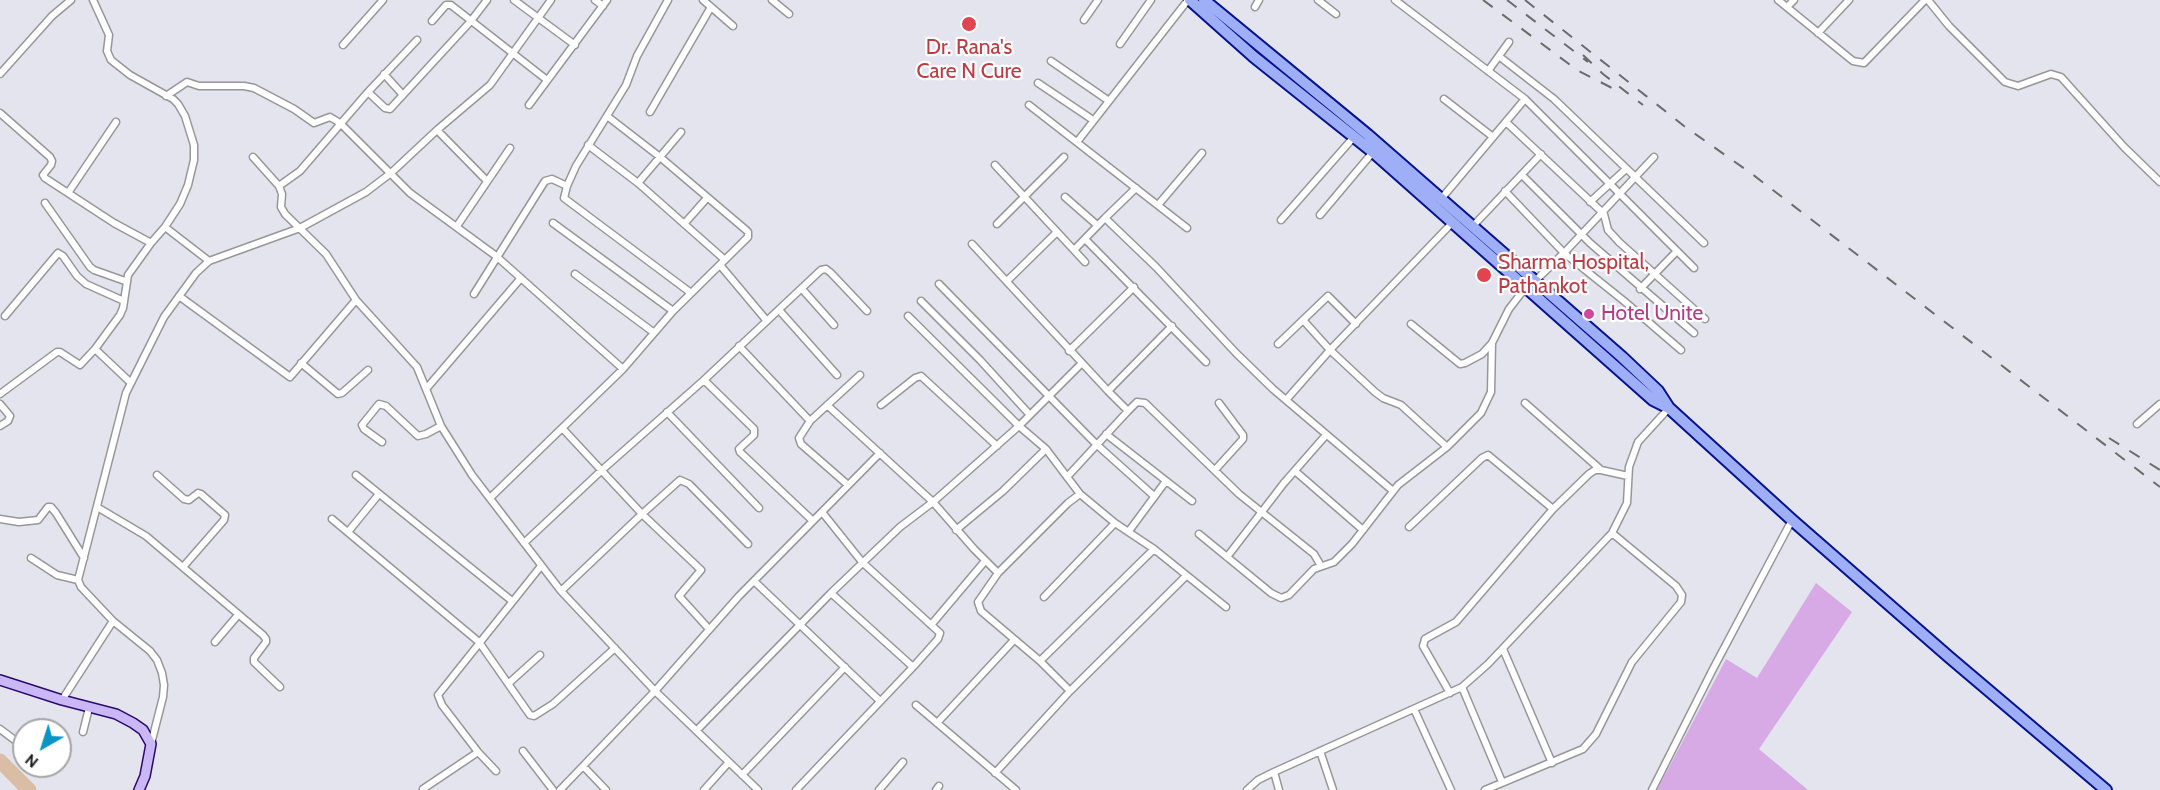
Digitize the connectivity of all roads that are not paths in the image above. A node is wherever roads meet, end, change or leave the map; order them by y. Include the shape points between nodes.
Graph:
1 (71, 0) edge
2 (93, 0) edge
3 (383, 0) edge
4 (487, 0) edge
5 (514, 0) edge
6 (551, 0) edge
7 (595, 0) edge
8 (668, 0) edge
9 (703, 0) edge
10 (772, 0) edge
11 (1098, 0) edge
12 (1151, 0) edge
13 (1189, 0) edge
14 (1204, 0) edge
15 (1259, 0) edge
16 (1318, 0) edge
17 (1395, 0) edge
18 (1778, 0) edge
19 (1794, 0) edge
20 (1849, 0) edge
21 (1926, 0) edge
22 (605, 3) edge
23 (711, 7) junction
24 (1255, 7) dead end
25 (1787, 7) junction
26 (789, 14) dead end
27 (1336, 14) dead end
28 (539, 18) junction
29 (1084, 20) dead end
30 (432, 21) dead end
31 (471, 21) junction
32 (733, 26) dead end
33 (1818, 33) junction
34 (417, 40) dead end
35 (1509, 42) dead end
36 (1120, 44) dead end
37 (343, 45) dead end
38 (575, 45) junction
39 (513, 55) junction
40 (1500, 57) junction
41 (1051, 60) dead end
42 (1488, 71) junction
43 (0, 74) edge
44 (384, 74) junction
45 (547, 80) junction
46 (1038, 83) dead end
47 (368, 92) junction
48 (403, 95) junction
49 (166, 96) junction
50 (1444, 99) dead end
51 (1525, 99) junction
52 (1109, 100) junction
53 (529, 105) dead end
54 (1029, 105) dead end
55 (650, 112) dead end
56 (0, 113) edge
57 (608, 116) junction
58 (1093, 120) junction
59 (116, 122) dead end
60 (1506, 122) junction
61 (340, 123) junction
62 (437, 130) junction
63 (681, 132) dead end
64 (1493, 137) junction
65 (1353, 138) junction
66 (1077, 142) junction
67 (588, 145) junction
68 (510, 148) dead end
69 (1373, 152) junction
70 (1202, 153) dead end
71 (1541, 154) junction
72 (253, 157) dead end
73 (660, 157) junction
74 (1064, 157) dead end
75 (1654, 157) dead end
76 (995, 165) dead end
77 (1626, 169) junction
78 (391, 173) junction
79 (1522, 175) junction
80 (1635, 178) junction
81 (487, 181) junction
82 (2160, 182) edge
83 (638, 183) junction
84 (1610, 183) junction
85 (279, 186) junction
86 (567, 186) junction
87 (1136, 188) junction
88 (1505, 191) junction
89 (68, 193) junction
90 (1620, 193) junction
91 (1065, 197) dead end
92 (707, 198) junction
93 (1025, 198) junction
94 (1441, 200) junction
95 (1590, 202) junction
96 (45, 203) dead end
97 (1158, 205) junction
98 (1603, 212) junction
99 (1320, 215) dead end
100 (1105, 218) junction
101 (1281, 220) dead end
102 (1453, 222) junction
103 (553, 223) dead end
104 (684, 224) junction
105 (997, 224) dead end
106 (1097, 225) junction
107 (458, 226) junction
108 (165, 227) junction
109 (1472, 227) junction
110 (300, 228) junction
111 (1187, 228) dead end
112 (1057, 232) junction
113 (1581, 234) junction
114 (1085, 238) junction
115 (151, 243) junction
116 (1704, 243) dead end
117 (972, 244) dead end
118 (1074, 250) junction
119 (1677, 251) junction
120 (1564, 253) junction
121 (496, 256) junction
122 (209, 261) junction
123 (722, 262) junction
124 (1085, 262) dead end
125 (1694, 268) dead end
126 (575, 273) dead end
127 (1654, 275) junction
128 (521, 278) junction
129 (125, 281) junction
130 (1007, 281) junction
131 (939, 284) dead end
132 (1531, 284) junction
133 (1134, 287) junction
134 (802, 289) junction
135 (1640, 289) junction
136 (691, 293) junction
137 (474, 294) dead end
138 (179, 296) junction
139 (356, 300) junction
140 (124, 301) junction
141 (921, 301) dead end
142 (673, 310) junction
143 (779, 310) junction
144 (867, 311) dead end
145 (5, 316) dead end
146 (908, 316) dead end
147 (1705, 319) dead end
148 (1303, 320) junction
149 (767, 321) junction
150 (1356, 324) junction
151 (1411, 324) dead end
152 (834, 325) dead end
153 (1172, 326) junction
154 (653, 332) junction
155 (1694, 333) dead end
156 (1492, 343) junction
157 (1278, 345) dead end
158 (739, 346) junction
159 (95, 349) junction
160 (1330, 350) junction
161 (1681, 350) dead end
162 (1069, 351) junction
163 (1206, 362) dead end
164 (301, 363) junction
165 (1081, 364) junction
166 (623, 369) junction
167 (368, 370) dead end
168 (837, 375) dead end
169 (860, 375) dead end
170 (704, 380) junction
171 (131, 383) junction
172 (426, 389) junction
173 (1108, 391) junction
174 (0, 394) edge
175 (1048, 397) junction
176 (1286, 400) junction
177 (1219, 403) dead end
178 (1525, 403) dead end
179 (0, 404) edge
180 (2160, 404) edge
181 (827, 405) junction
182 (881, 405) dead end
183 (1669, 408) junction
184 (1128, 411) junction
185 (667, 412) junction
186 (1030, 415) junction
187 (810, 421) junction
188 (2137, 424) dead end
189 (0, 426) edge
190 (441, 426) junction
191 (1019, 426) junction
192 (563, 429) junction
193 (1107, 434) junction
194 (1326, 435) junction
195 (382, 442) dead end
196 (1096, 444) junction
197 (997, 446) junction
198 (1447, 447) junction
199 (1046, 448) junction
200 (880, 453) junction
201 (602, 470) junction
202 (1215, 470) junction
203 (1601, 470) junction
204 (1294, 471) junction
205 (157, 475) dead end
206 (356, 475) dead end
207 (1628, 476) junction
208 (1067, 477) junction
209 (1166, 481) junction
210 (848, 484) junction
211 (1393, 491) junction
212 (379, 494) junction
213 (1080, 494) junction
214 (1154, 495) junction
215 (490, 498) junction
216 (1191, 501) dead end
217 (933, 502) junction
218 (97, 507) junction
219 (759, 508) dead end
220 (1553, 509) junction
221 (822, 512) junction
222 (1262, 513) junction
223 (642, 514) junction
224 (0, 519) edge
225 (332, 519) dead end
226 (1792, 520) junction
227 (813, 521) junction
228 (1115, 523) junction
229 (1408, 527) dead end
230 (956, 530) junction
231 (1363, 530) junction
232 (1129, 531) junction
233 (348, 532) junction
234 (1612, 533) junction
235 (1199, 534) dead end
236 (524, 543) junction
237 (748, 544) dead end
238 (1154, 549) junction
239 (1227, 557) junction
240 (31, 558) dead end
241 (84, 558) junction
242 (985, 561) junction
243 (862, 562) junction
244 (541, 566) junction
245 (1321, 566) junction
246 (183, 567) junction
247 (998, 573) junction
248 (1186, 576) junction
249 (78, 580) junction
250 (754, 581) junction
251 (561, 591) junction
252 (831, 593) junction
253 (1044, 597) dead end
254 (512, 601) junction
255 (1226, 607) dead end
256 (238, 615) junction
257 (113, 621) junction
258 (801, 625) junction
259 (931, 625) junction
260 (710, 629) junction
261 (1014, 640) junction
262 (214, 642) dead end
263 (479, 642) junction
264 (615, 648) junction
265 (1503, 649) junction
266 (540, 655) dead end
267 (1040, 661) junction
268 (845, 667) junction
269 (913, 667) junction
270 (0, 681) edge
271 (509, 683) junction
272 (280, 687) dead end
273 (1462, 687) junction
274 (655, 691) junction
275 (1070, 691) junction
276 (1450, 693) junction
277 (63, 700) junction
278 (879, 700) junction
279 (916, 705) dead end
280 (89, 708) junction
281 (1414, 709) junction
282 (937, 723) junction
283 (697, 730) junction
284 (83, 732) dead end
285 (151, 744) junction
286 (478, 752) junction
287 (523, 752) dead end
288 (1320, 752) junction
289 (729, 762) junction
290 (903, 762) dead end
291 (1552, 763) junction
292 (584, 767) junction
293 (496, 771) dead end
294 (1274, 772) junction
295 (995, 773) junction
296 (742, 775) junction
297 (1502, 782) junction
298 (423, 789) edge
299 (139, 790) edge
300 (553, 790) edge
301 (560, 790) edge
302 (606, 790) edge
303 (704, 790) edge
304 (758, 790) edge
305 (796, 790) edge
306 (879, 790) edge
307 (1016, 790) edge
308 (1247, 790) edge
309 (1279, 790) edge
310 (1333, 790) edge
311 (1451, 790) edge
312 (1485, 790) edge
313 (1653, 790) edge
314 (2106, 790) edge

1 - 43 street
2 - 49 street via 108,35 111,60
3 - 37 street
4 - 31 street
5 - 28 street
6 - 28 street
7 - 22 street
8 - 57 street
9 - 23 street
10 - 26 street
11 - 29 street
12 - 36 street
13 - 52 street
13 - 65 main road
14 - 94 main road
15 - 24 street
16 - 27 street
17 - 42 street
18 - 25 street
19 - 25 street
20 - 33 street
21 - 33 street via 1864,63 1853,61
21 - 82 street via 2005,82 2018,87 2051,74 2061,77
22 - 38 street
23 - 32 street
23 - 55 street
25 - 33 street
28 - 38 street
28 - 39 street
30 - 31 street via 448,4
31 - 39 street
31 - 48 street
34 - 44 street
35 - 40 street
38 - 45 street
39 - 45 street
39 - 62 street via 485,90
40 - 42 street
40 - 77 street via 1554,99
41 - 52 street
42 - 51 street
44 - 47 street
44 - 48 street
45 - 53 street
46 - 58 street
47 - 48 street via 389,110
47 - 61 street
49 - 61 street via 187,82 199,86 244,86 294,109 314,123 330,117
49 - 108 street via 182,110 194,145 194,160 180,204
50 - 64 street
51 - 60 street
51 - 84 street
52 - 58 street
54 - 66 street
56 - 89 street via 50,157 51,165 43,175
57 - 67 street
57 - 73 street
58 - 66 street
59 - 89 street
60 - 64 street
60 - 71 street
61 - 78 street
61 - 85 street via 300,171
62 - 78 street
62 - 81 street
63 - 73 street
64 - 94 street
65 - 69 main road
65 - 101 street
66 - 87 street
67 - 83 street
67 - 86 street
68 - 81 street
69 - 99 street
69 - 102 main road
70 - 97 street
71 - 79 street
71 - 95 street
72 - 85 street
73 - 83 street
73 - 92 street
74 - 93 street
75 - 80 street
76 - 93 street
77 - 80 street
77 - 84 street
78 - 107 street via 421,202
78 - 110 street via 366,192
79 - 88 street
79 - 113 street
80 - 90 street
80 - 116 street
81 - 107 street
83 - 104 street
84 - 90 street
84 - 95 street
85 - 110 street via 283,211
86 - 121 street via 546,179
86 - 136 street via 566,200
87 - 97 street
87 - 100 street
88 - 109 street
88 - 120 street
89 - 115 street
90 - 98 street
90 - 119 street
91 - 106 street
92 - 104 street
92 - 123 street via 749,235
93 - 105 street
93 - 112 street
94 - 109 main road
95 - 98 street
96 - 129 street via 90,267
97 - 111 street
98 - 113 street
98 - 127 street via 1612,235
100 - 106 street
100 - 176 street
102 - 132 main road
102 - 150 street
103 - 142 street
104 - 123 street
106 - 114 street
107 - 121 street
108 - 115 street
108 - 122 street
109 - 132 main road
110 - 122 street
110 - 139 street via 327,254
112 - 118 street
112 - 130 street
113 - 120 street
113 - 135 street
114 - 118 street
114 - 133 street
115 - 129 street
117 - 130 street
118 - 124 street
119 - 125 street
119 - 127 street
120 - 132 street
120 - 161 street
121 - 128 street
121 - 137 street
122 - 138 street
123 - 136 street
123 - 149 street
126 - 154 street
127 - 135 street
127 - 147 street
128 - 166 street
128 - 172 street
129 - 140 street
130 - 162 street
131 - 175 street
132 - 156 street via 1509,309
132 - 183 main road via 1653,400
133 - 153 street
133 - 162 street
134 - 143 street
134 - 144 street via 826,269
134 - 152 street
135 - 155 street
136 - 142 street
138 - 164 street via 290,377
138 - 171 street
139 - 164 street
139 - 172 street via 417,367
140 - 145 street via 86,284 58,253
140 - 159 street via 120,315
141 - 186 street
142 - 154 street
143 - 149 street
143 - 168 street
146 - 191 street
148 - 150 street via 1328,296
148 - 157 street
148 - 160 street
149 - 158 street
150 - 160 street
151 - 156 street via 1460,364 1482,354
153 - 163 street
153 - 173 street
154 - 166 street
156 - 198 street via 1489,398
158 - 170 street
158 - 187 street
159 - 171 street
159 - 174 street via 80,365 57,352
160 - 176 street
160 - 198 street via 1375,393 1401,405
162 - 165 street
164 - 167 street via 338,394
165 - 173 street
165 - 175 street
166 - 192 street
169 - 181 street
170 - 185 street
170 - 227 street via 754,429 754,435 740,452
171 - 218 street
172 - 190 street
173 - 184 street
175 - 186 street
175 - 196 street
176 - 194 street
177 - 202 street via 1243,439
178 - 203 street
179 - 189 street via 10,416
180 - 188 street
181 - 187 street
181 - 200 street
182 - 197 street via 921,376
183 - 207 street via 1638,442
183 - 226 main road
184 - 193 street
184 - 202 street via 1142,401
185 - 201 street
185 - 219 street
186 - 191 street
187 - 210 street via 799,438 801,444
190 - 195 street via 418,436 379,404 362,425
190 - 215 street
191 - 197 street
191 - 199 street
192 - 201 street
192 - 215 street
193 - 196 street
193 - 209 street
194 - 204 street
194 - 211 street
196 - 208 street
196 - 214 street
197 - 217 street
198 - 211 street
199 - 208 street
199 - 230 street
200 - 210 street
200 - 217 street
201 - 223 street
201 - 236 street
202 - 222 street
203 - 207 street
203 - 220 street via 1589,474
204 - 222 street
204 - 231 street
205 - 246 street via 184,499 201,494 225,515
206 - 212 street
207 - 234 street via 1626,503
208 - 213 street
209 - 214 street
209 - 216 street
210 - 221 street
211 - 231 street
212 - 233 street
212 - 254 street
213 - 228 street
213 - 247 street
214 - 232 street
215 - 236 street
217 - 230 street
217 - 243 street
218 - 241 street
218 - 246 street via 139,531
220 - 229 street via 1488,455
220 - 276 street via 1456,621 1423,642
221 - 227 street
221 - 243 street
222 - 239 street
222 - 245 street via 1314,554
223 - 237 street via 683,480
223 - 251 street
223 - 260 street via 700,570 679,596
224 - 241 street via 38,520 51,507
225 - 233 street
226 - 313 street
226 - 314 main road
227 - 250 street
228 - 232 street
228 - 253 street
230 - 242 street
231 - 245 street via 1334,562
232 - 238 street
233 - 263 street
234 - 265 street
234 - 291 street via 1676,586 1682,598 1632,662 1590,741 1575,754
235 - 239 street
236 - 244 street
238 - 248 street
238 - 267 street
239 - 245 street via 1281,598
240 - 249 street via 57,575
241 - 249 street
242 - 247 street
242 - 259 street
243 - 252 street
243 - 259 street
244 - 251 street
244 - 254 street
246 - 256 street
247 - 261 street via 978,605
248 - 255 street
248 - 275 street
249 - 257 street
250 - 258 street
250 - 260 street
251 - 264 street
252 - 258 street
252 - 269 street
254 - 263 street
256 - 262 street
256 - 272 street via 266,639 254,662
257 - 277 street
257 - 285 street via 150,651 162,673 163,697
258 - 268 street
258 - 283 street
259 - 269 street via 939,636
260 - 274 street
261 - 267 street
261 - 282 street
263 - 271 street
263 - 286 street via 438,695
264 - 271 street via 534,716 527,712
264 - 274 street
265 - 273 street
265 - 291 street
266 - 271 street
267 - 275 street
268 - 278 street
268 - 296 street
269 - 278 street
270 - 277 street
273 - 276 street
273 - 297 street
274 - 283 street
274 - 292 street
275 - 295 street
276 - 281 street
277 - 280 street
278 - 305 street
279 - 282 street
280 - 284 street
280 - 285 street via 116,714 133,723 143,730
281 - 288 street
281 - 311 street
282 - 295 street
283 - 289 street
285 - 299 street
286 - 293 street
286 - 298 street
287 - 300 street
288 - 294 street
288 - 310 street
289 - 296 street
289 - 303 street
290 - 306 street
291 - 297 street
292 - 301 street
292 - 302 street
294 - 308 street
294 - 309 street
295 - 307 street
296 - 304 street
297 - 312 street

